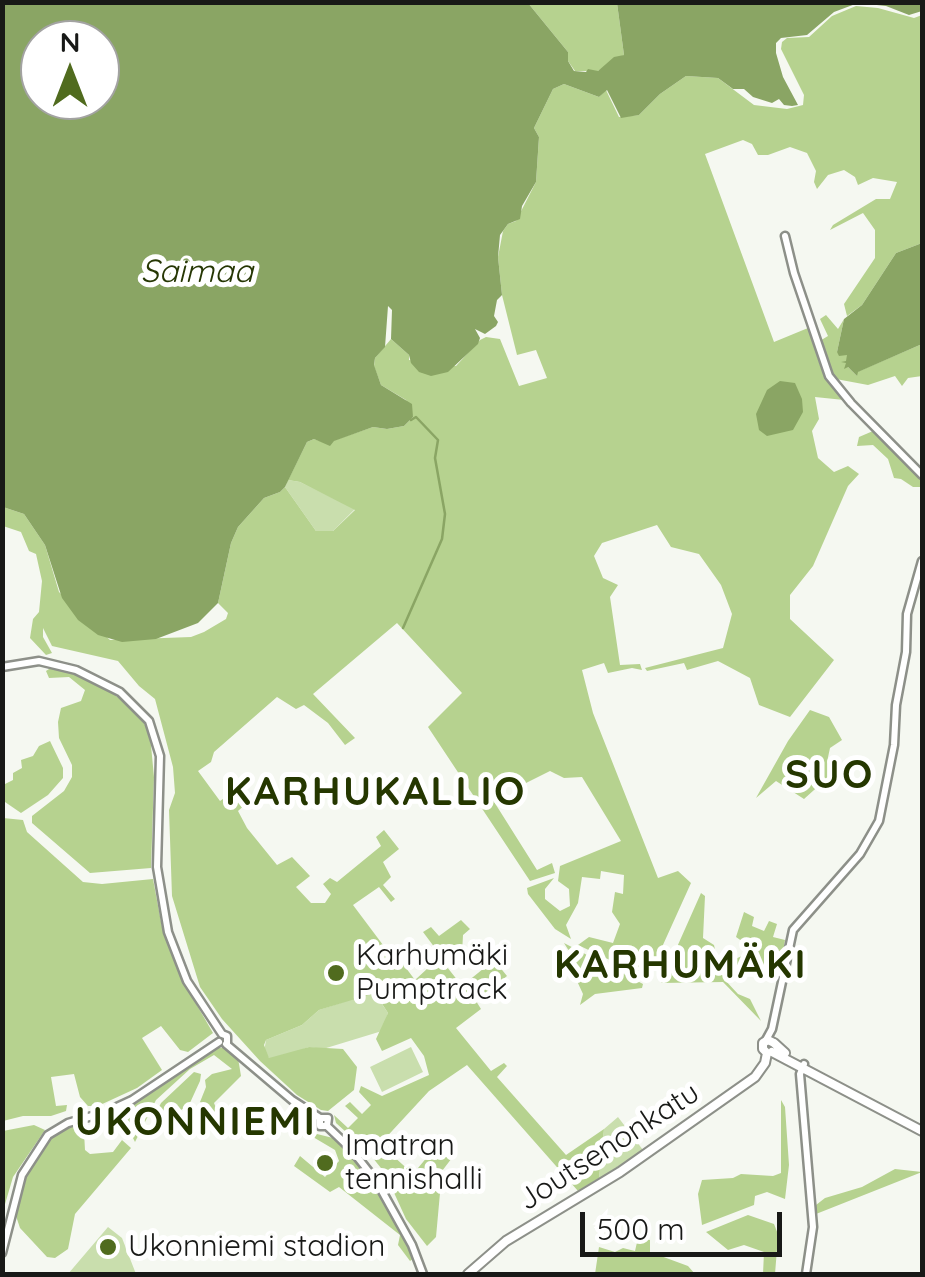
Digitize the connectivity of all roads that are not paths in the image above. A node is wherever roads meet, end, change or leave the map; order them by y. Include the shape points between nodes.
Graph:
1 (786, 236) dead end
2 (922, 475) edge
3 (922, 561) edge
4 (2, 667) edge
5 (222, 1040) junction
6 (770, 1047) junction
7 (803, 1066) junction
8 (922, 1131) edge
9 (2, 1253) edge
10 (423, 1274) edge
11 (468, 1274) edge
12 (806, 1274) edge

1 - 2 street via 829,376
3 - 6 street via 907,614 894,745 878,822 860,854 793,930
4 - 5 street via 39,661 76,670 120,692 148,721 160,763 157,867 168,932
5 - 9 street via 132,1100 48,1136 19,1182
5 - 10 street via 292,1100 328,1118 377,1182
6 - 7 main road
6 - 11 main road, Joutsenonkatu via 755,1077 620,1172 506,1241
7 - 8 main road
7 - 12 street via 813,1227

